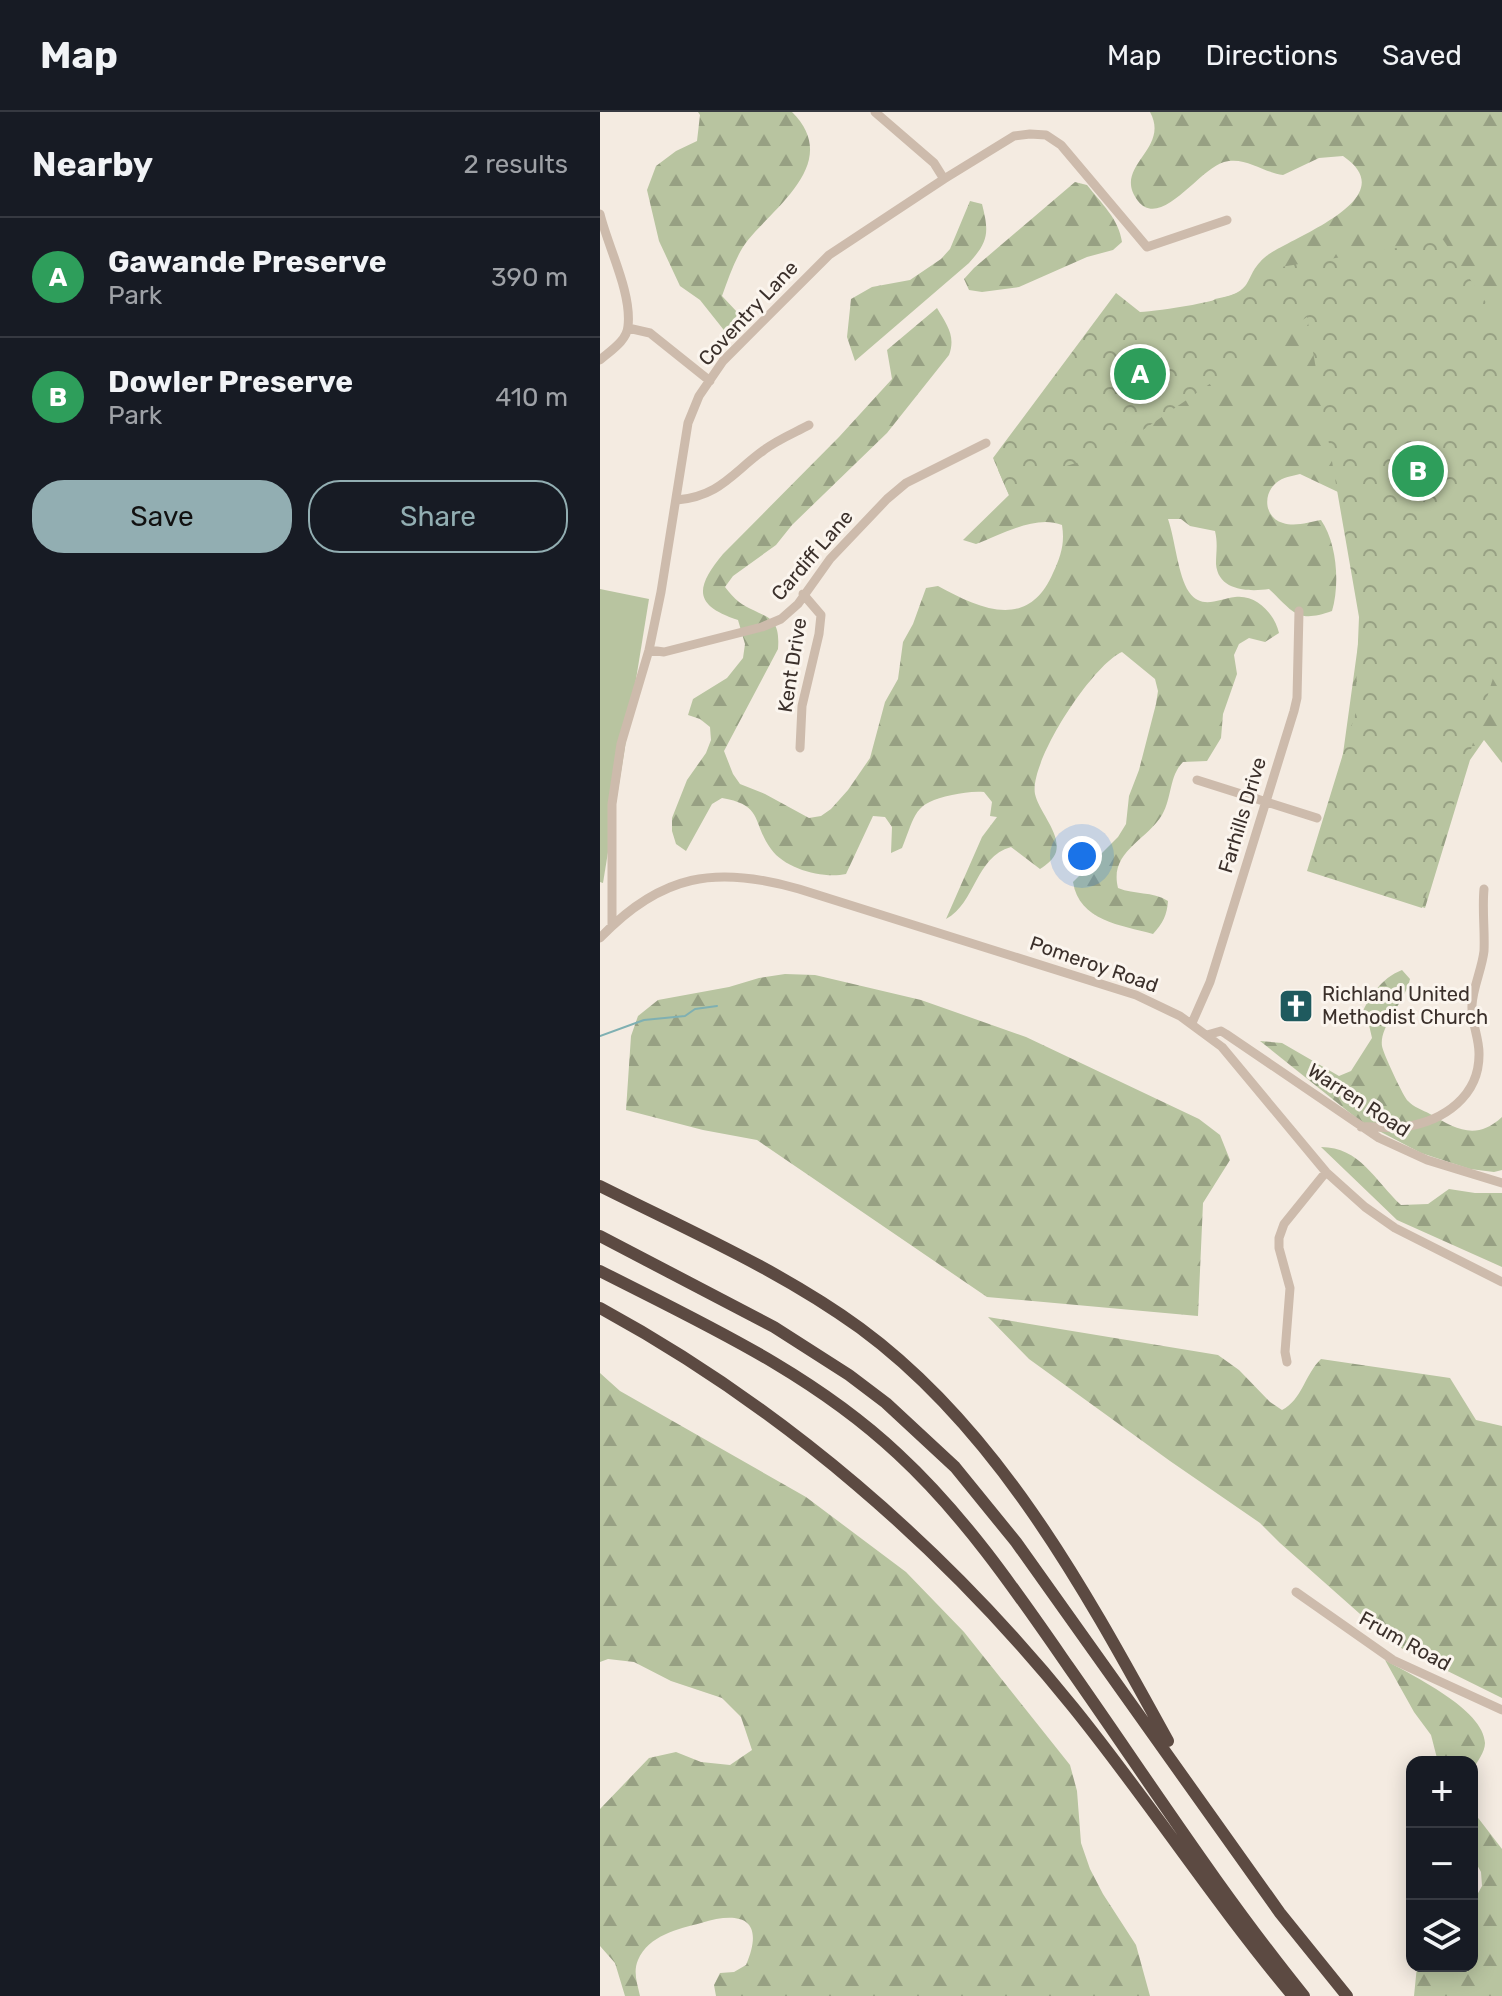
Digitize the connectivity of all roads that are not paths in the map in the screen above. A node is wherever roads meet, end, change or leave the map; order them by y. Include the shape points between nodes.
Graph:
1 (875, 112) edge
2 (944, 179) junction
3 (600, 214) edge
4 (1227, 220) dead end
5 (628, 328) junction
6 (600, 360) edge
7 (710, 381) junction
8 (809, 425) dead end
9 (986, 443) dead end
10 (677, 500) junction
11 (803, 594) junction
12 (1299, 611) dead end
13 (649, 650) junction
14 (800, 748) dead end
15 (1197, 780) dead end
16 (1265, 801) junction
17 (1317, 818) dead end
18 (1484, 889) dead end
19 (612, 926) junction
20 (600, 938) edge
21 (1192, 1023) junction
22 (1207, 1035) junction
23 (1361, 1127) junction
24 (1326, 1172) junction
25 (1502, 1183) edge
26 (600, 1186) edge
27 (600, 1236) edge
28 (600, 1271) edge
29 (1502, 1282) edge
30 (600, 1308) edge
31 (1287, 1362) dead end
32 (1296, 1592) dead end
33 (1502, 1710) edge
34 (1196, 1793) junction
35 (1293, 1996) edge
36 (1304, 1996) edge
37 (1347, 1996) edge

1 - 2 street via 934,163
2 - 4 street, Coventry Lane via 1014,136 1046,135 1061,145 1147,247
2 - 7 street, Coventry Lane via 829,255 723,361
3 - 5 street via 625,296
5 - 6 street
5 - 7 street via 650,333
7 - 10 street, Coventry Lane via 688,423
8 - 10 street via 764,449 716,490
9 - 11 street, Cardiff Lane via 906,483 856,529
10 - 13 street, Coventry Lane
11 - 13 street, Cardiff Lane via 781,619 762,627 664,652
11 - 14 street, Kent Drive via 821,615 802,706
12 - 16 street, Farhills Drive via 1297,698
13 - 19 street, Coventry Lane via 621,744 612,804
15 - 16 street
16 - 17 street
16 - 21 street, Farhills Drive via 1210,982
18 - 23 street via 1484,949 1472,1002 1478,1071 1470,1092 1428,1122
19 - 20 street, Pomeroy Road
19 - 21 street, Pomeroy Road via 641,902 679,884 709,876 760,879 1136,995
21 - 22 street, Pomeroy Road
22 - 23 street, Warren Road via 1221,1031
22 - 24 street, Pomeroy Road
23 - 25 street, Warren Road via 1415,1155
24 - 29 street, Pomeroy Road via 1395,1228
24 - 31 street via 1284,1224 1279,1238 1290,1288
26 - 34 highway via 797,1286 861,1328 930,1387 1033,1512
27 - 34 highway via 774,1327 849,1375 921,1434 992,1510
28 - 36 highway via 786,1369 878,1436 926,1481 972,1532
30 - 35 highway via 777,1421 953,1573 1071,1704
32 - 33 street, Frum Road via 1393,1660
34 - 37 highway via 1280,1913

